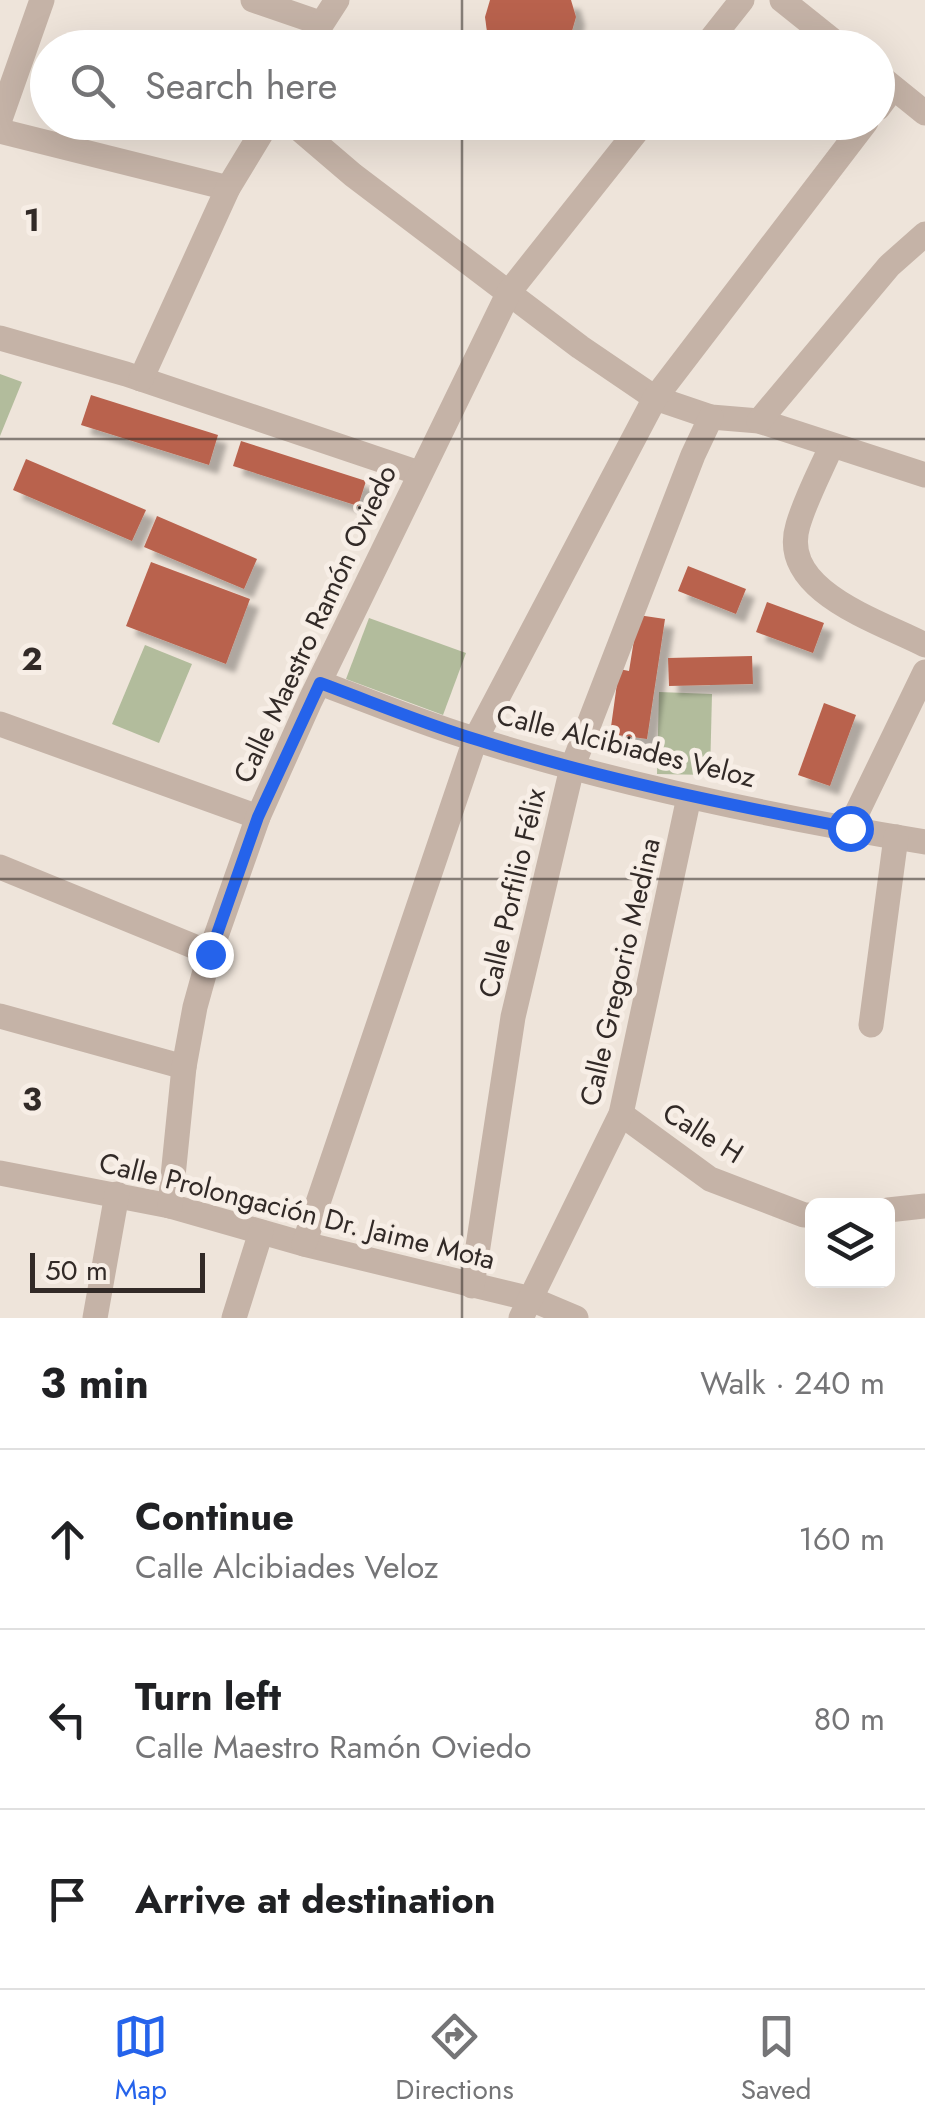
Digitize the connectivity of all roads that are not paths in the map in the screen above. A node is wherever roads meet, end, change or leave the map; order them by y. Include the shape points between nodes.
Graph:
1 (42, 0) edge
2 (253, 0) edge
3 (337, 0) edge
4 (742, 0) edge
5 (782, 0) edge
6 (320, 23) junction
7 (32, 30) edge
8 (316, 30) edge
9 (718, 30) edge
10 (820, 30) edge
11 (30, 34) edge
12 (895, 96) edge
13 (925, 112) edge
14 (0, 120) edge
15 (0, 131) edge
16 (30, 138) edge
17 (36, 140) edge
18 (257, 140) edge
19 (311, 140) edge
20 (630, 140) edge
21 (852, 140) edge
22 (228, 188) junction
23 (925, 234) edge
24 (508, 292) junction
25 (0, 338) edge
26 (141, 380) junction
27 (655, 398) junction
28 (711, 418) junction
29 (759, 420) junction
30 (832, 447) junction
31 (419, 473) junction
32 (925, 476) edge
33 (925, 645) edge
34 (925, 672) edge
35 (320, 683) junction
36 (0, 724) edge
37 (475, 740) junction
38 (572, 768) junction
39 (689, 797) junction
40 (258, 817) junction
41 (850, 828) junction
42 (896, 838) junction
43 (925, 842) edge
44 (0, 866) edge
45 (210, 954) junction
46 (0, 1016) edge
47 (871, 1025) dead end
48 (184, 1067) junction
49 (621, 1114) junction
50 (0, 1172) edge
51 (117, 1194) junction
52 (170, 1206) junction
53 (925, 1206) edge
54 (895, 1209) edge
55 (805, 1215) edge
56 (261, 1232) junction
57 (304, 1244) junction
58 (472, 1286) junction
59 (526, 1309) edge
60 (94, 1318) edge
61 (234, 1318) edge
62 (576, 1318) edge

1 - 7 street
2 - 6 street
3 - 6 street
4 - 9 street
5 - 10 street
6 - 8 street
11 - 14 street
12 - 13 street
15 - 16 street
17 - 22 street
18 - 22 street
19 - 24 street
20 - 24 street, Calle Maestro Ramón Oviedo
21 - 27 street
22 - 26 street
23 - 29 street via 889,266
24 - 27 street
24 - 31 street, Calle Maestro Ramón Oviedo
25 - 26 street
26 - 31 street
27 - 28 street
27 - 37 street
28 - 29 street
28 - 38 street, Calle Porfilio Félix
29 - 30 street
30 - 32 street
30 - 33 street via 797,528 795,559 813,586
31 - 35 street, Calle Maestro Ramón Oviedo
34 - 41 street
35 - 37 street, Calle Alcibiades Veloz
35 - 40 street, Calle Maestro Ramón Oviedo
36 - 40 street
37 - 38 street, Calle Alcibiades Veloz
37 - 57 street
38 - 39 street, Calle Alcibiades Veloz
38 - 58 street, Calle Porfilio Félix via 513,1018
39 - 41 street, Calle Alcibiades Veloz
39 - 49 street, Calle Gregorio Medina
40 - 45 street, Calle Maestro Ramón Oviedo
41 - 42 street, Calle Alcibiades Veloz
42 - 43 street, Calle Alcibiades Veloz
42 - 47 street
44 - 45 street
45 - 48 street, Calle Maestro Ramón Oviedo
46 - 48 street
48 - 52 street, Calle Maestro Ramón Oviedo
49 - 55 street, Calle H via 710,1179
49 - 59 street, Calle Gregorio Medina
50 - 51 street, Calle Prolongación Dr. Jaime Mota
51 - 52 street, Calle Prolongación Dr. Jaime Mota
51 - 60 street
52 - 56 street, Calle Prolongación Dr. Jaime Mota
53 - 54 street
56 - 57 street, Calle Prolongación Dr. Jaime Mota
56 - 61 street
57 - 58 street, Calle Prolongación Dr. Jaime Mota
58 - 59 street, Calle Prolongación Dr. Jaime Mota
59 - 62 street, Calle Prolongación Dr. Jaime Mota

